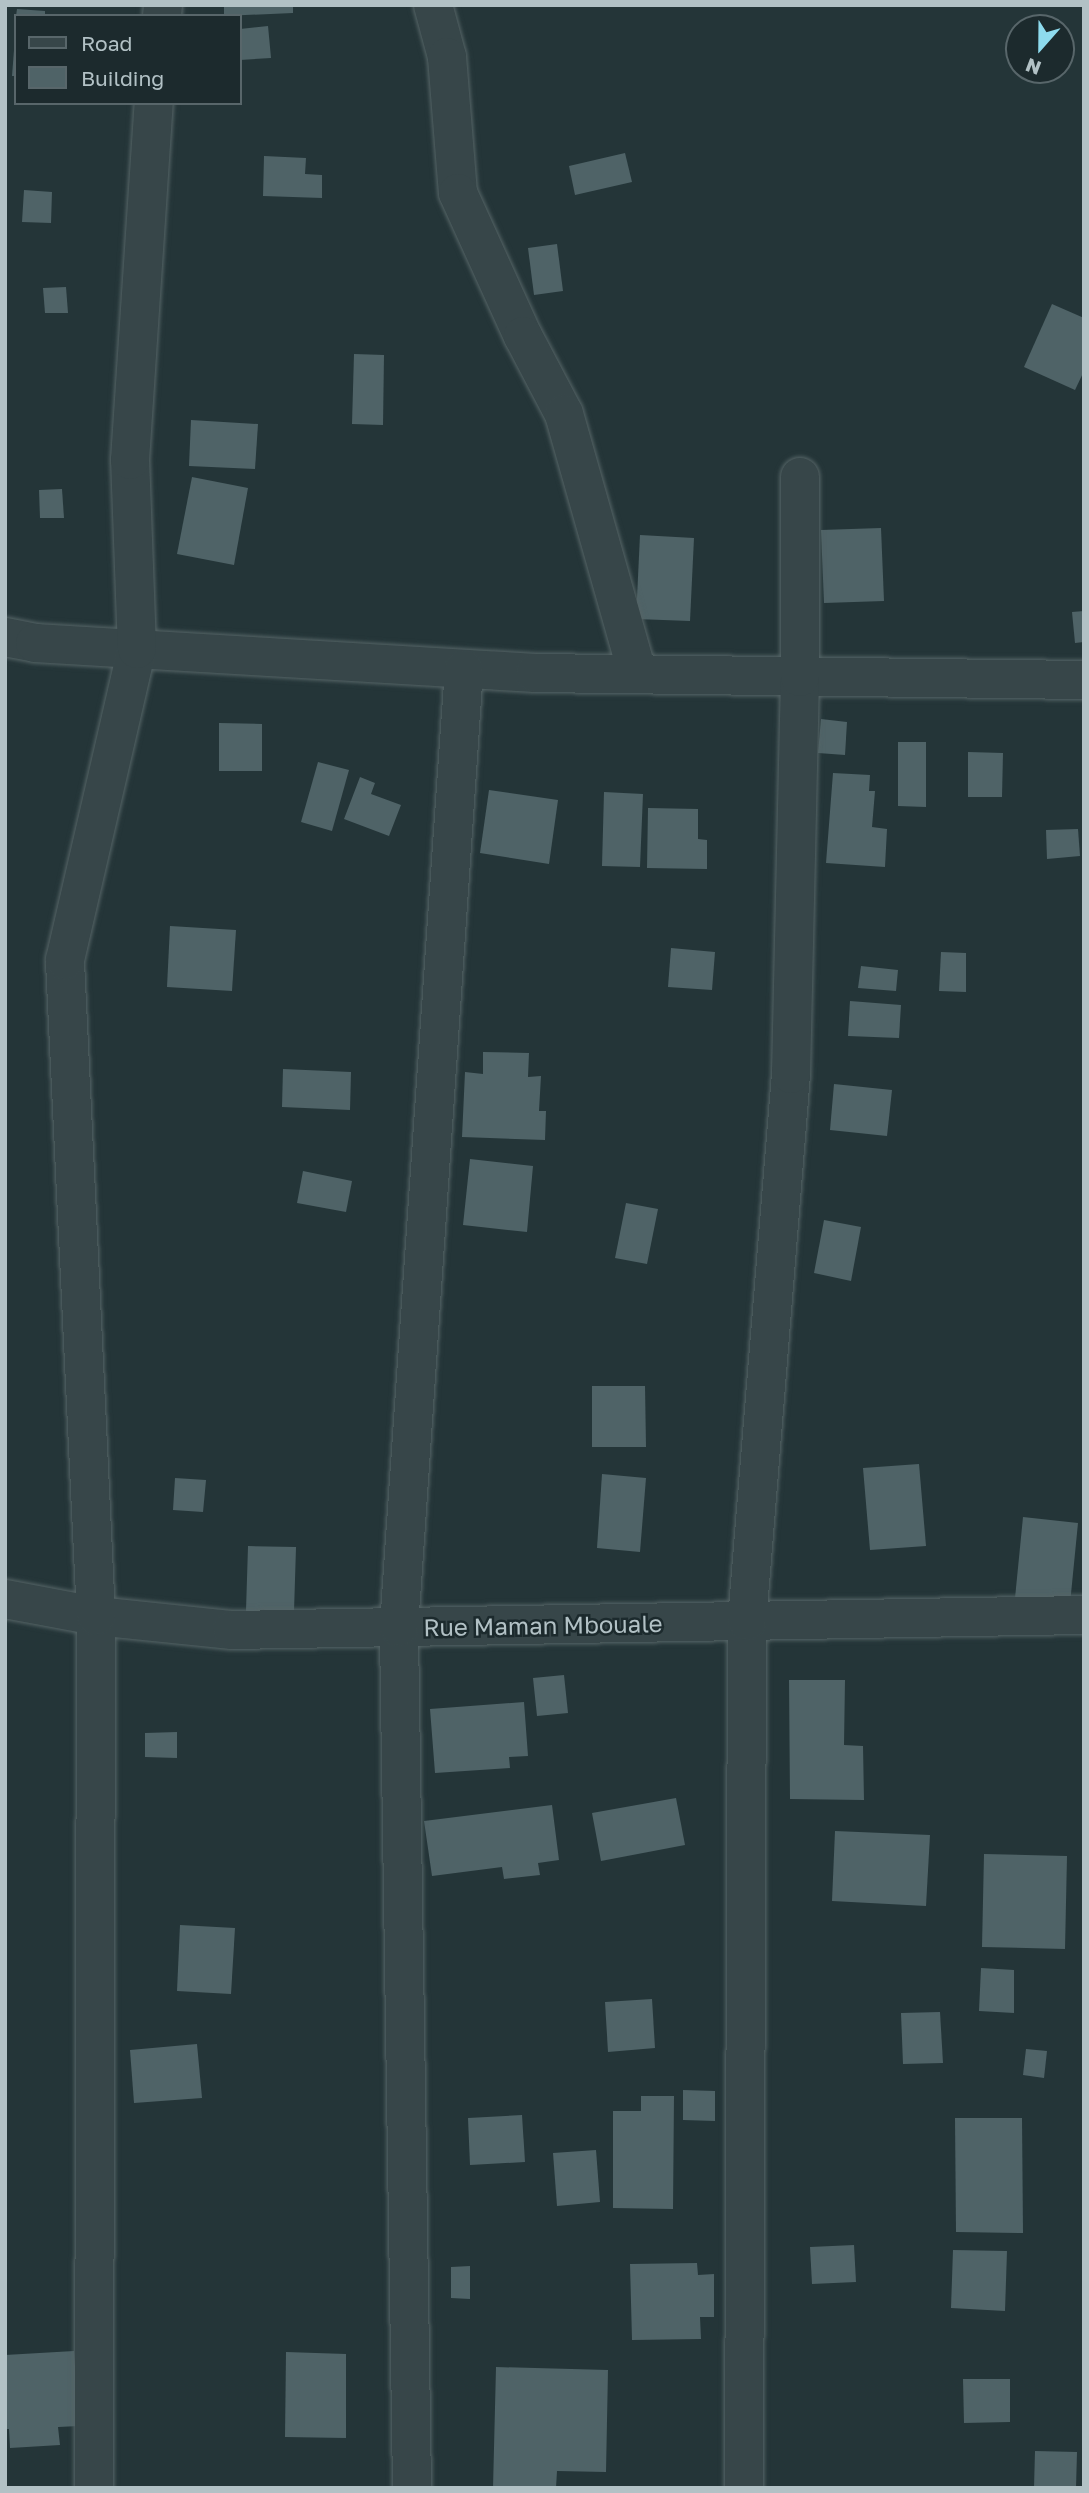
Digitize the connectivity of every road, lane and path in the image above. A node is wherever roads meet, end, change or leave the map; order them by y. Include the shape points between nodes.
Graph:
1 (433, 5) edge
2 (154, 105) edge
3 (800, 477) dead end
4 (5, 637) edge
5 (136, 649) junction
6 (464, 669) junction
7 (637, 672) junction
8 (800, 677) junction
9 (1084, 680) edge
10 (5, 1599) edge
11 (1084, 1615) edge
12 (96, 1616) junction
13 (747, 1621) junction
14 (399, 1627) junction
15 (94, 2488) edge
16 (412, 2488) edge
17 (744, 2488) edge

1 - 7 street via 447,57 458,193 523,337 564,414
2 - 5 street via 130,460
3 - 8 street
4 - 5 street
5 - 6 street
5 - 12 street via 65,960
6 - 7 street
6 - 14 street
7 - 8 street
8 - 9 street
8 - 13 street via 791,1074
10 - 12 street, Rue Maman Mbouale
11 - 13 street, Rue Maman Mbouale
12 - 14 street, Rue Maman Mbouale via 232,1630
12 - 15 street
13 - 14 street, Rue Maman Mbouale
13 - 17 street
14 - 16 street

